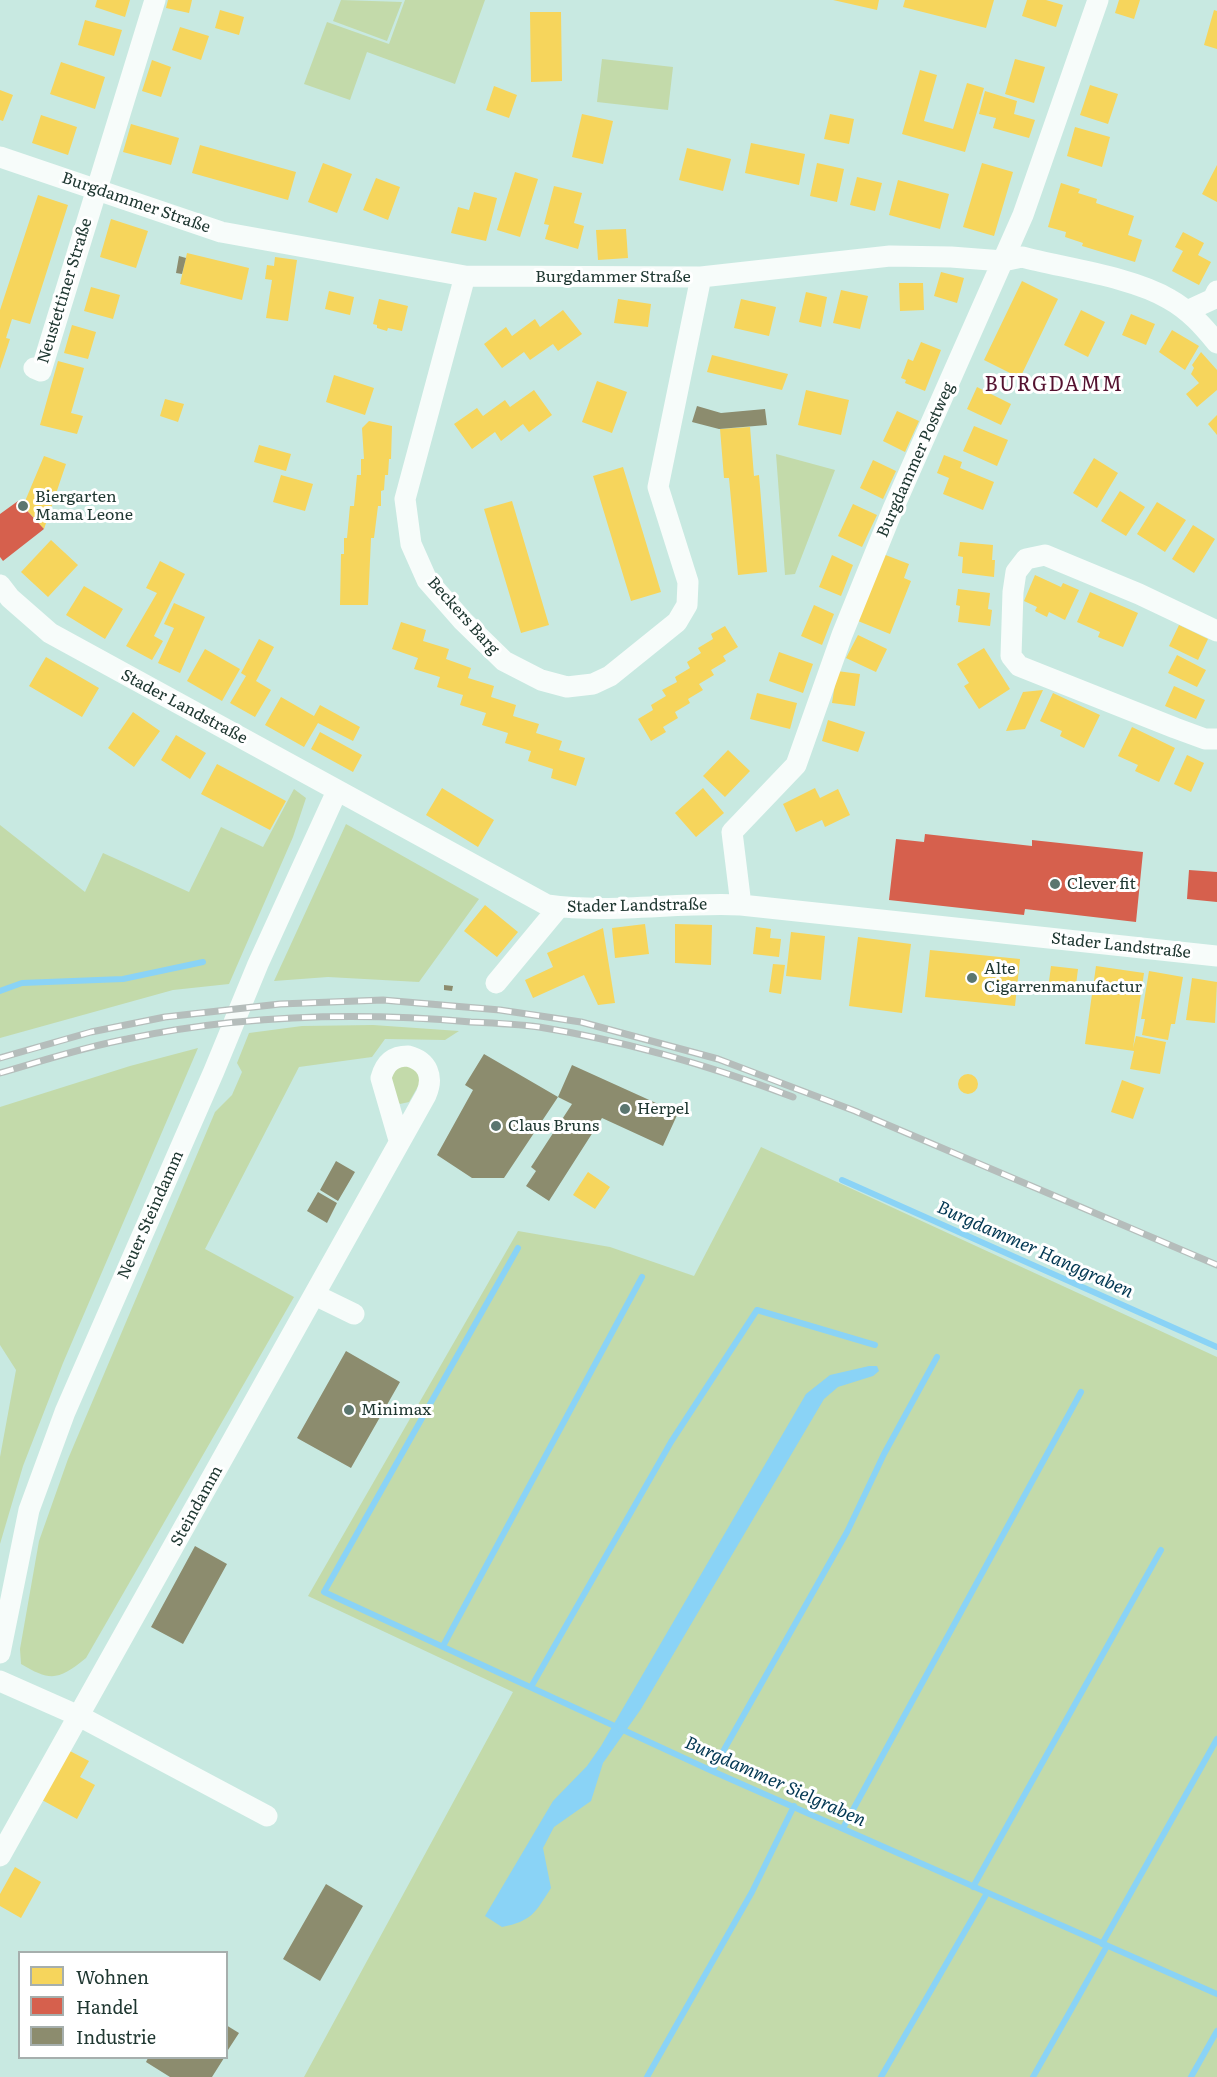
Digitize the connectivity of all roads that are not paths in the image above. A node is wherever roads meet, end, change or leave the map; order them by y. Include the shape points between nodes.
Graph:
1 (155, 0) edge
2 (1098, 0) edge
3 (0, 157) edge
4 (97, 189) junction
5 (1004, 261) junction
6 (465, 276) junction
7 (701, 277) junction
8 (1217, 291) edge
9 (1187, 311) junction
10 (1217, 343) edge
11 (34, 368) dead end
12 (0, 585) edge
13 (1217, 631) edge
14 (1217, 739) edge
15 (337, 790) junction
16 (741, 905) junction
17 (560, 907) junction
18 (1217, 956) edge
19 (496, 983) dead end
20 (399, 1140) dead end
21 (315, 1295) junction
22 (354, 1314) dead end
23 (0, 1653) edge
24 (0, 1681) edge
25 (79, 1716) junction
26 (267, 1816) dead end
27 (0, 1857) edge

1 - 4 street, Neustettiner Straße
2 - 5 street, Burgdammer Postweg
3 - 4 street, Burgdammer Straße
4 - 6 street, Burgdammer Straße via 221,232
4 - 11 street, Neustettiner Straße via 41,371
5 - 7 street, Burgdammer Straße via 890,256
5 - 9 street, Burgdammer Straße via 1022,257 1132,285 1168,298
5 - 16 street, Burgdammer Postweg via 893,509 842,635 796,765 732,832
6 - 7 street, Burgdammer Straße
6 - 7 street, Beckers Barg via 405,499 411,544 427,580 504,661 541,680 567,687 592,684 610,676 677,622 687,605 688,582 658,487
8 - 9 street via 1212,299
9 - 10 street, Burgdammer Straße
12 - 15 street, Stader Landstraße via 50,633
13 - 14 street via 1045,555 1026,560 1016,572 1011,656 1019,666 1175,728 1205,739
15 - 17 street, Stader Landstraße via 533,900
15 - 23 street, Neuer Steindamm via 65,1412 29,1510
16 - 17 street, Stader Landstraße
16 - 18 street, Stader Landstraße
17 - 19 street
20 - 21 street, Steindamm
21 - 22 street
21 - 25 street, Steindamm
24 - 25 street
25 - 26 street
25 - 27 street, Steindamm

